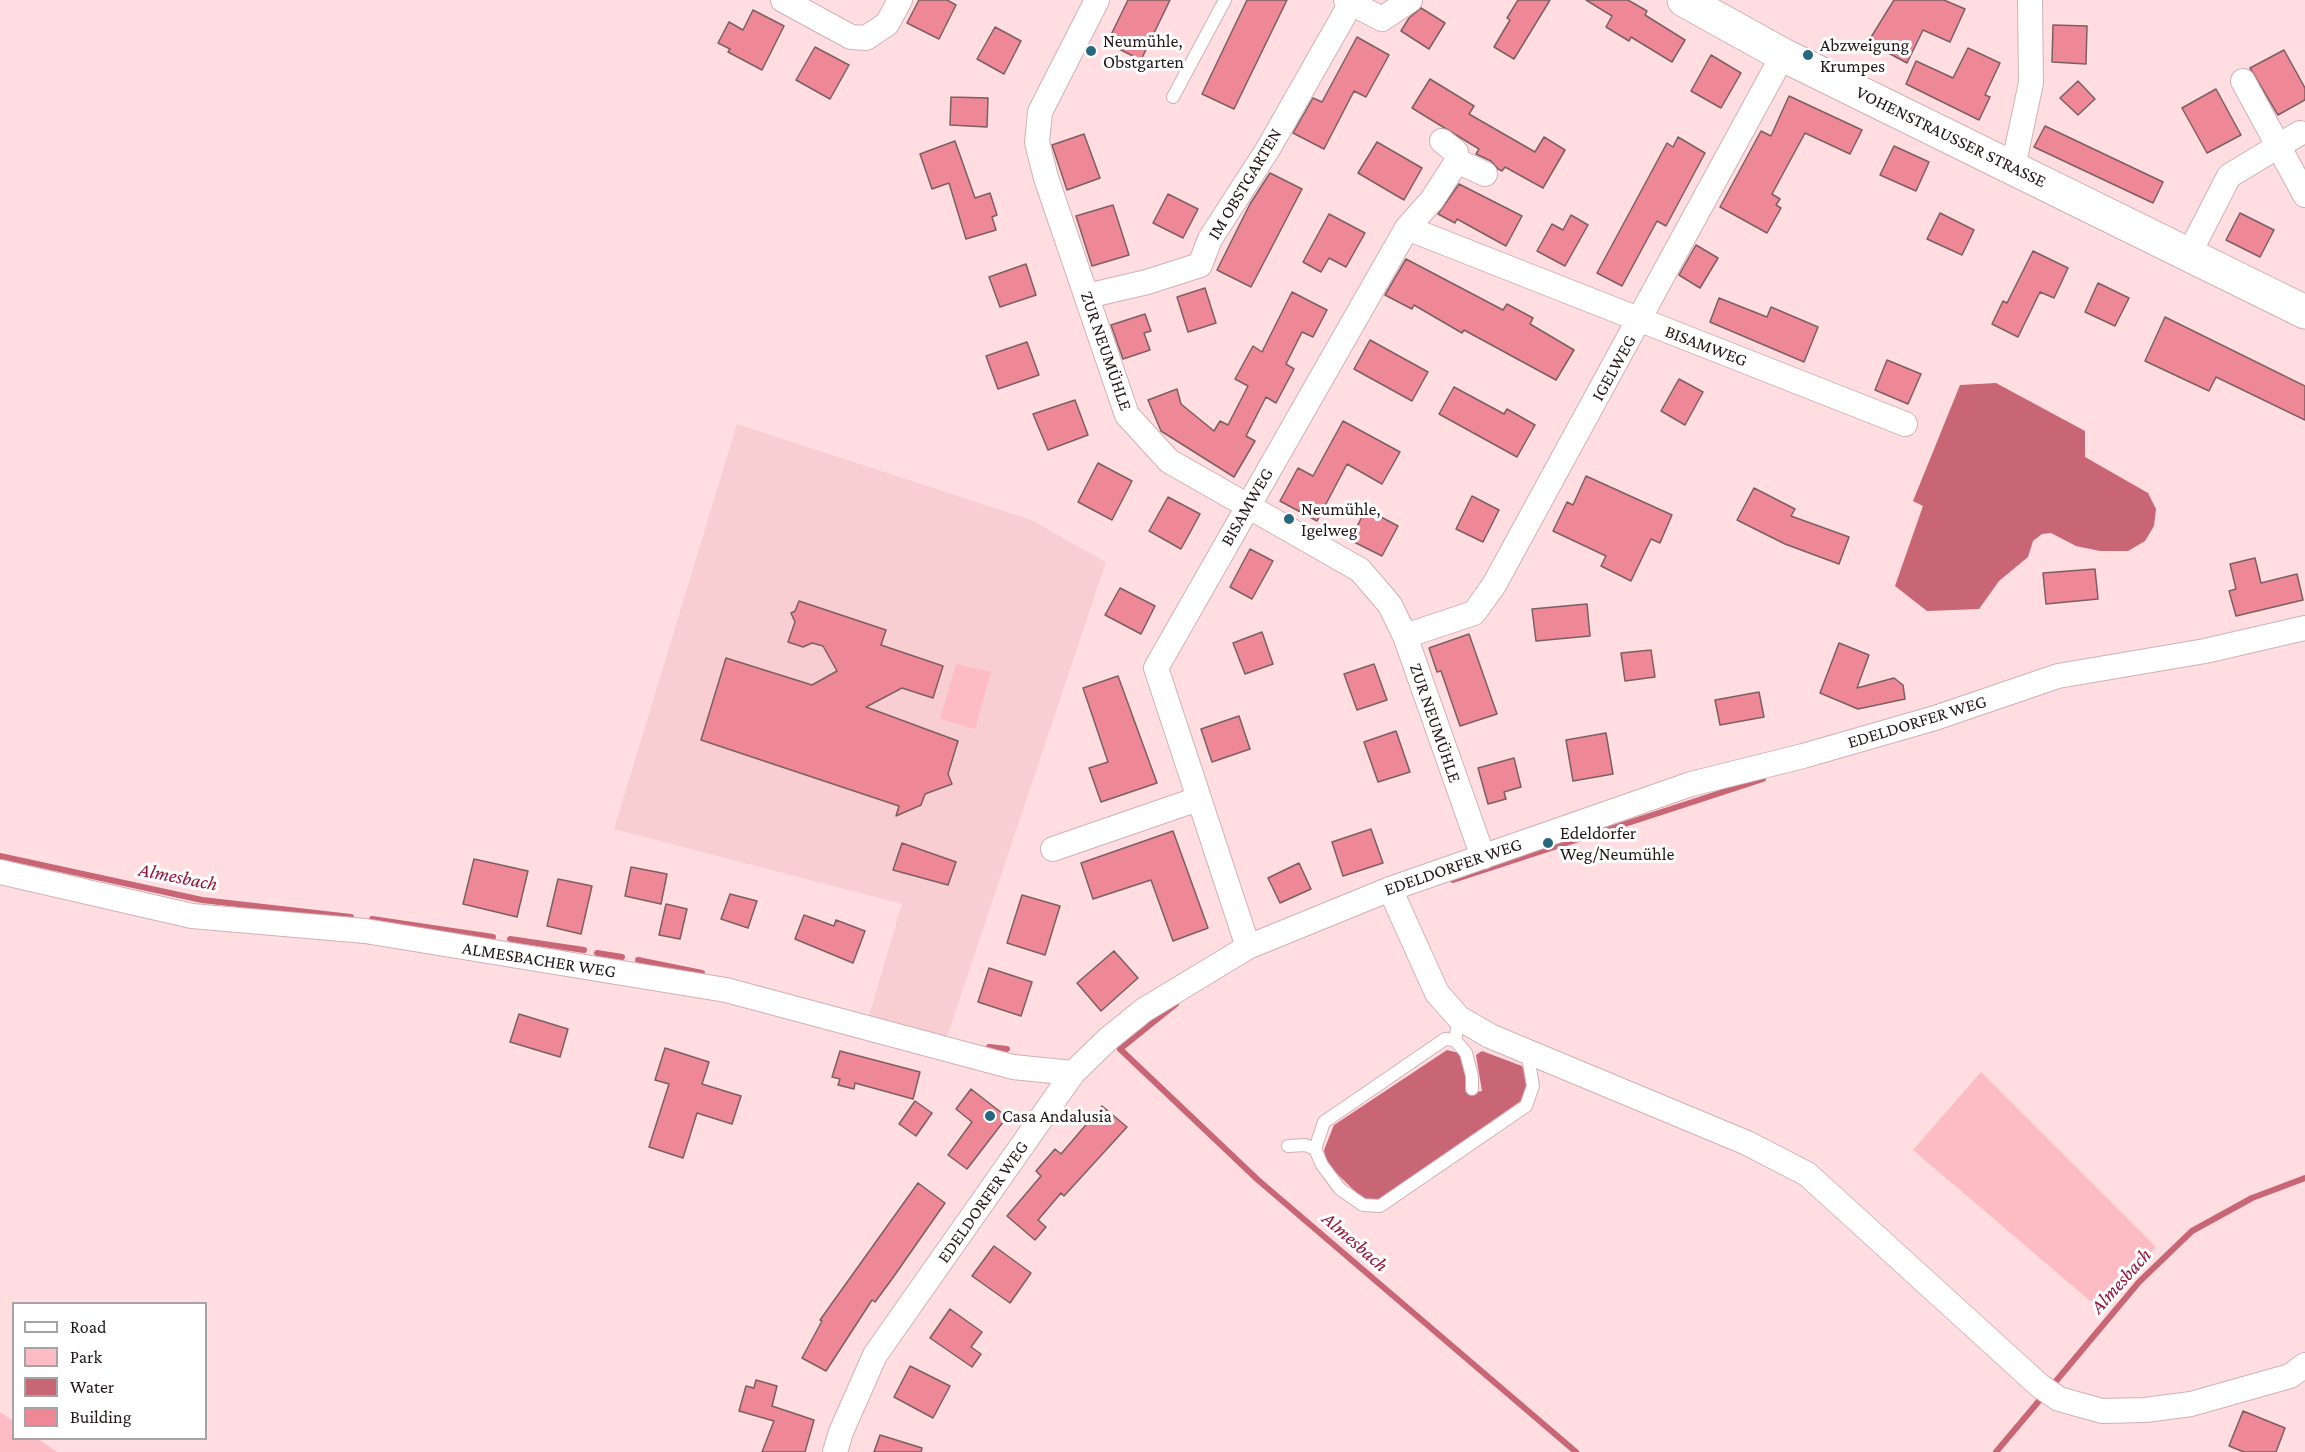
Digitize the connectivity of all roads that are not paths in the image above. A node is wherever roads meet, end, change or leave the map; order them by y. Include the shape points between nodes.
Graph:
1 (783, 0) edge
2 (900, 0) edge
3 (1097, 0) edge
4 (1225, 0) edge
5 (1410, 0) edge
6 (1684, 0) edge
7 (1348, 1) edge
8 (2026, 2) edge
9 (1783, 56) junction
10 (2243, 81) dead end
11 (1173, 97) dead end
12 (2300, 133) dead end
13 (1442, 141) dead end
14 (2278, 146) junction
15 (1457, 160) junction
16 (2013, 167) junction
17 (1485, 174) dead end
18 (2305, 195) edge
19 (1407, 228) junction
20 (2188, 254) junction
21 (1087, 296) junction
22 (2305, 312) edge
23 (1640, 320) junction
24 (1905, 424) dead end
25 (1248, 505) junction
26 (2305, 628) edge
27 (1405, 636) junction
28 (1198, 799) junction
29 (1053, 849) dead end
30 (1483, 857) junction
31 (0, 872) edge
32 (1390, 889) junction
33 (1248, 947) junction
34 (1457, 1029) junction
35 (1527, 1051) junction
36 (1073, 1073) junction
37 (1472, 1089) dead end
38 (1288, 1146) dead end
39 (1314, 1149) junction
40 (2305, 1365) edge
41 (835, 1452) edge

1 - 2 street via 851,37 866,38 887,24
3 - 21 street, ZUR NEUMÜHLE via 1040,112 1037,142
4 - 11 lane
5 - 7 street, IM OBSTGARTEN via 1382,19
6 - 9 main road, VOHENSTRAUSSER STRASSE
7 - 21 street, IM OBSTGARTEN via 1268,149 1210,239 1200,265
8 - 16 street via 2031,83
9 - 16 main road, VOHENSTRAUSSER STRASSE
9 - 23 street, IGELWEG
10 - 14 street
12 - 14 street
13 - 15 street via 1456,152
14 - 18 street
14 - 20 street via 2229,176
15 - 17 street
15 - 19 street, BISAMWEG via 1432,200
16 - 20 main road, VOHENSTRAUSSER STRASSE
19 - 23 street, BISAMWEG
19 - 25 street, BISAMWEG
20 - 22 main road, VOHENSTRAUSSER STRASSE
21 - 25 street, ZUR NEUMÜHLE via 1127,415 1169,461
23 - 24 street, BISAMWEG
23 - 27 street, IGELWEG via 1494,585 1474,613
25 - 27 street, ZUR NEUMÜHLE via 1360,570 1390,605
25 - 28 street, BISAMWEG via 1156,668
26 - 30 street, EDELDORFER WEG via 2205,651 2058,676 1935,718 1691,784
27 - 30 street, ZUR NEUMÜHLE
28 - 29 street
28 - 33 street, BISAMWEG
30 - 32 street, EDELDORFER WEG
31 - 36 street, ALMESBACHER WEG via 192,916 365,932 726,990 1013,1067
32 - 33 street, EDELDORFER WEG
32 - 34 street
33 - 36 street, EDELDORFER WEG via 1144,1010
34 - 35 street via 1490,1036
34 - 37 lane via 1472,1076
34 - 39 lane via 1324,1122
35 - 39 lane via 1533,1086 1526,1106 1380,1206 1363,1205 1340,1189
35 - 40 street via 1747,1143 1807,1174 2050,1392 2102,1411 2145,1410 2191,1404 2290,1376
36 - 41 street, EDELDORFER WEG via 875,1355
38 - 39 lane

